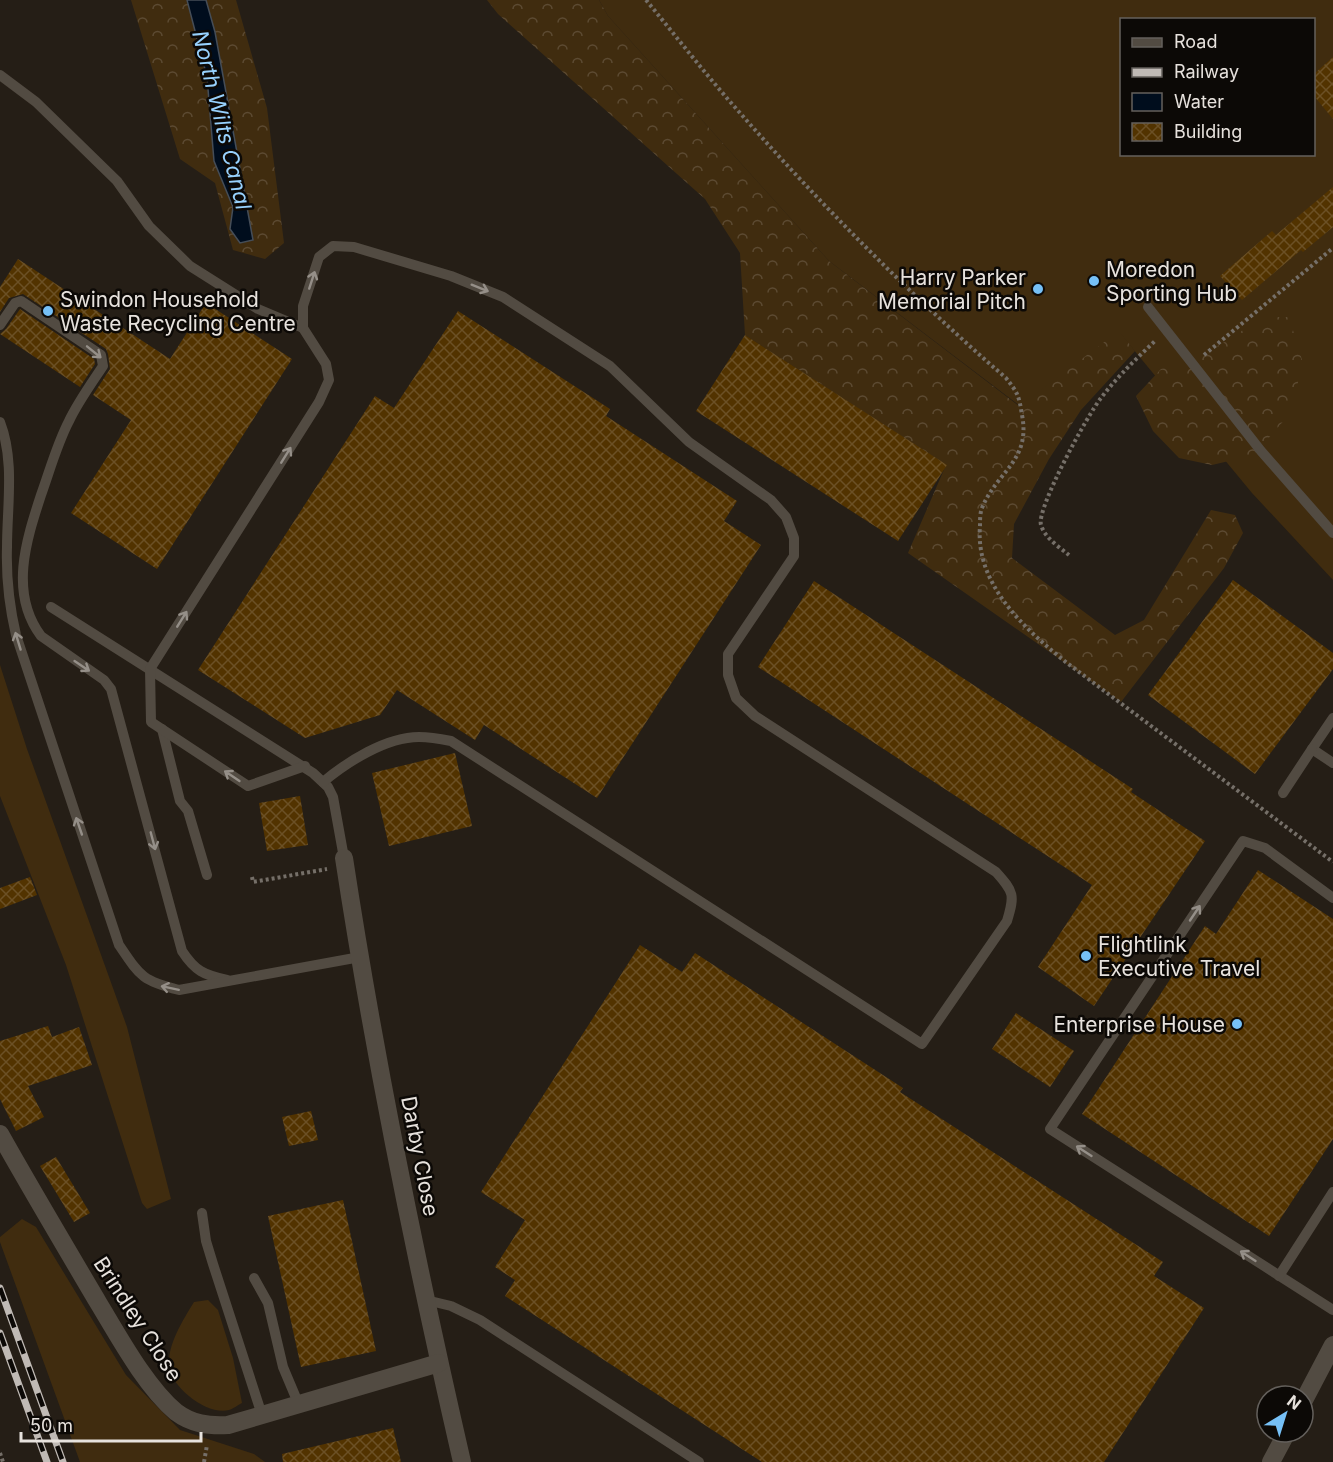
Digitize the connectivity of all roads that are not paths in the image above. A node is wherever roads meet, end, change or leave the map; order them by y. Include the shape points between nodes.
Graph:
1 (0, 75) edge
2 (1148, 307) dead end
3 (0, 325) edge
4 (303, 328) junction
5 (0, 422) edge
6 (0, 490) edge
7 (8, 506) junction
8 (1333, 533) edge
9 (51, 607) dead end
10 (150, 669) junction
11 (1333, 718) edge
12 (162, 729) junction
13 (1312, 749) junction
14 (1333, 763) edge
15 (305, 766) junction
16 (323, 782) junction
17 (1283, 793) dead end
18 (344, 858) joint
19 (207, 875) dead end
20 (1333, 898) edge
21 (360, 957) junction
22 (227, 980) junction
23 (0, 1134) edge
24 (1333, 1192) edge
25 (202, 1213) dead end
26 (1279, 1276) junction
27 (254, 1278) dead end
28 (426, 1300) junction
29 (1333, 1310) edge
30 (1333, 1345) edge
31 (439, 1363) junction
32 (1312, 1384) edge
33 (299, 1405) junction
34 (262, 1416) junction
35 (1281, 1444) edge
36 (462, 1462) edge
37 (699, 1462) edge
38 (1271, 1462) edge

1 - 4 lane via 36,102 117,181 149,226 190,266 258,309
2 - 8 lane via 1261,451
3 -> 22 lane via 15,303 21,301 101,355 103,366 68,423 30,529 23,556 25,604 40,636 104,680 111,689 182,951 202,973
10 -> 4 lane via 319,402 329,380 326,364
4 -> 16 lane via 303,306 319,256 333,246 354,247 452,276 503,297 610,366 689,442 771,500 786,517 794,538 794,556 728,654 728,675 736,698 755,716 996,872 1010,888 1013,902 1007,921 922,1044 452,741 417,737 394,742 363,753
5 - 7 lane via 7,448
6 - 7 lane
22 -> 7 lane via 178,990 152,984 119,945 16,635 7,585
9 - 10 lane
10 - 12 lane via 151,722
10 - 15 lane
11 - 13 lane
15 -> 12 lane via 248,786
12 - 19 lane via 180,801 188,811
13 - 14 lane
13 - 17 lane
15 - 16 lane
16 - 18 lane via 333,797
18 - 21 street, Darby Close
26 -> 20 lane via 1050,1129 1243,841 1265,848
21 - 22 lane
21 - 28 street, Darby Close
23 - 34 street, Brindley Close via 124,1345 165,1401 189,1420 210,1426
24 - 26 lane
25 - 34 lane via 213,1264
26 - 29 lane
27 - 33 lane via 268,1304 283,1367
28 - 31 street, Darby Close
28 - 37 lane via 451,1306 480,1320
30 - 32 street
31 - 33 street, Brindley Close
31 - 36 street, Darby Close
33 - 34 street, Brindley Close
35 - 38 street

